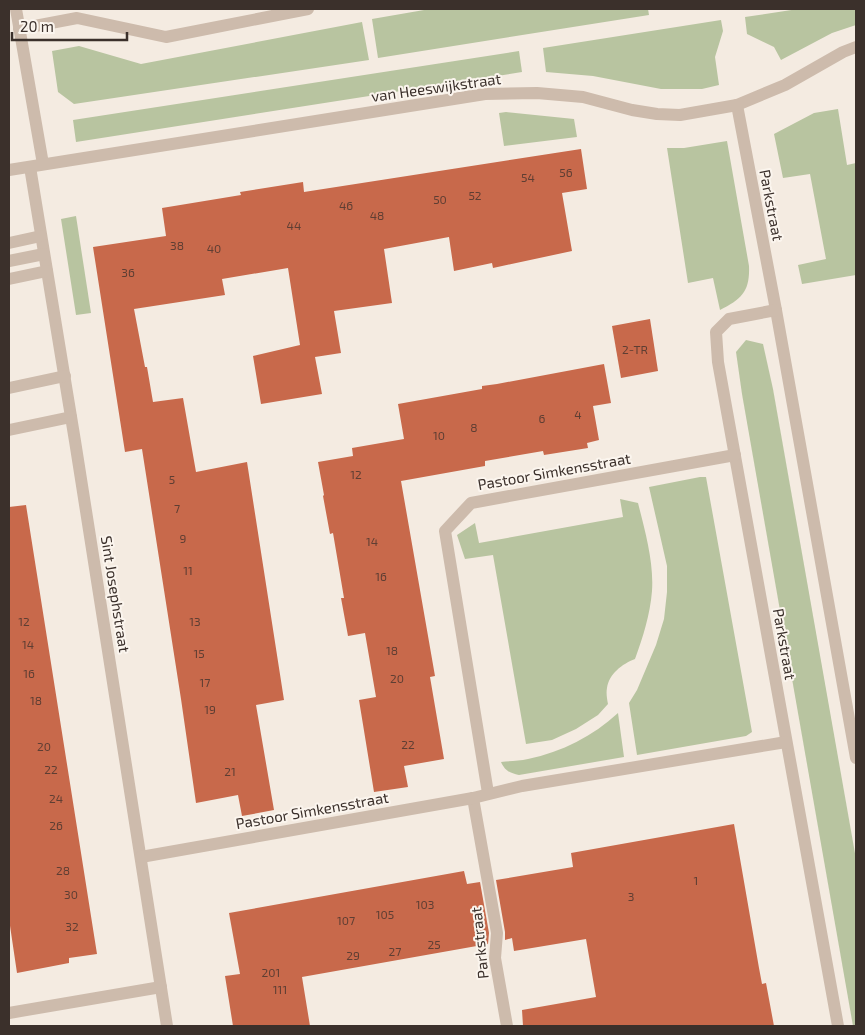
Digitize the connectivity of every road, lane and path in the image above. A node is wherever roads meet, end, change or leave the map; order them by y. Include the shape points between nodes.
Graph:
1 (16, 9) edge
2 (308, 9) edge
3 (19, 29) junction
4 (856, 47) edge
5 (737, 105) junction
6 (43, 164) junction
7 (30, 167) junction
8 (9, 170) edge
9 (41, 236) junction
10 (9, 243) edge
11 (44, 254) junction
12 (9, 261) edge
13 (47, 271) junction
14 (9, 279) edge
15 (776, 310) junction
16 (64, 376) junction
17 (9, 388) edge
18 (71, 417) junction
19 (9, 430) edge
20 (735, 455) junction
21 (786, 742) junction
22 (856, 758) edge
23 (488, 793) junction
24 (472, 798) junction
25 (141, 857) junction
26 (161, 987) junction
27 (9, 1014) edge
28 (167, 1026) edge
29 (507, 1026) edge
30 (838, 1026) edge

1 - 3 street
2 - 3 street via 166,37 78,18
3 - 6 street
4 - 5 street, van Heeswijkstraat via 785,86
5 - 6 street, van Heeswijkstraat via 680,115 657,114 583,97 537,93 485,94
5 - 15 street, Parkstraat
6 - 7 street, van Heeswijkstraat
7 - 8 street, van Heeswijkstraat
7 - 9 street, Sint Josephstraat
9 - 10 street
9 - 11 street, Sint Josephstraat
11 - 12 street
11 - 13 street, Sint Josephstraat
13 - 14 street
13 - 16 street, Sint Josephstraat
15 - 20 street, Parkstraat via 729,319 716,332 718,362
15 - 22 street, Parkstraat
16 - 17 street
16 - 18 street, Sint Josephstraat
18 - 19 street
18 - 25 street, Sint Josephstraat
20 - 21 street, Parkstraat
20 - 23 street, Pastoor Simkensstraat via 471,503 445,531
21 - 23 street, Pastoor Simkensstraat
21 - 30 street, Parkstraat
23 - 24 street, Pastoor Simkensstraat
24 - 25 street, Pastoor Simkensstraat
24 - 29 street, Parkstraat via 497,933 495,958
25 - 26 street, Sint Josephstraat
26 - 27 street
26 - 28 street, Sint Josephstraat

